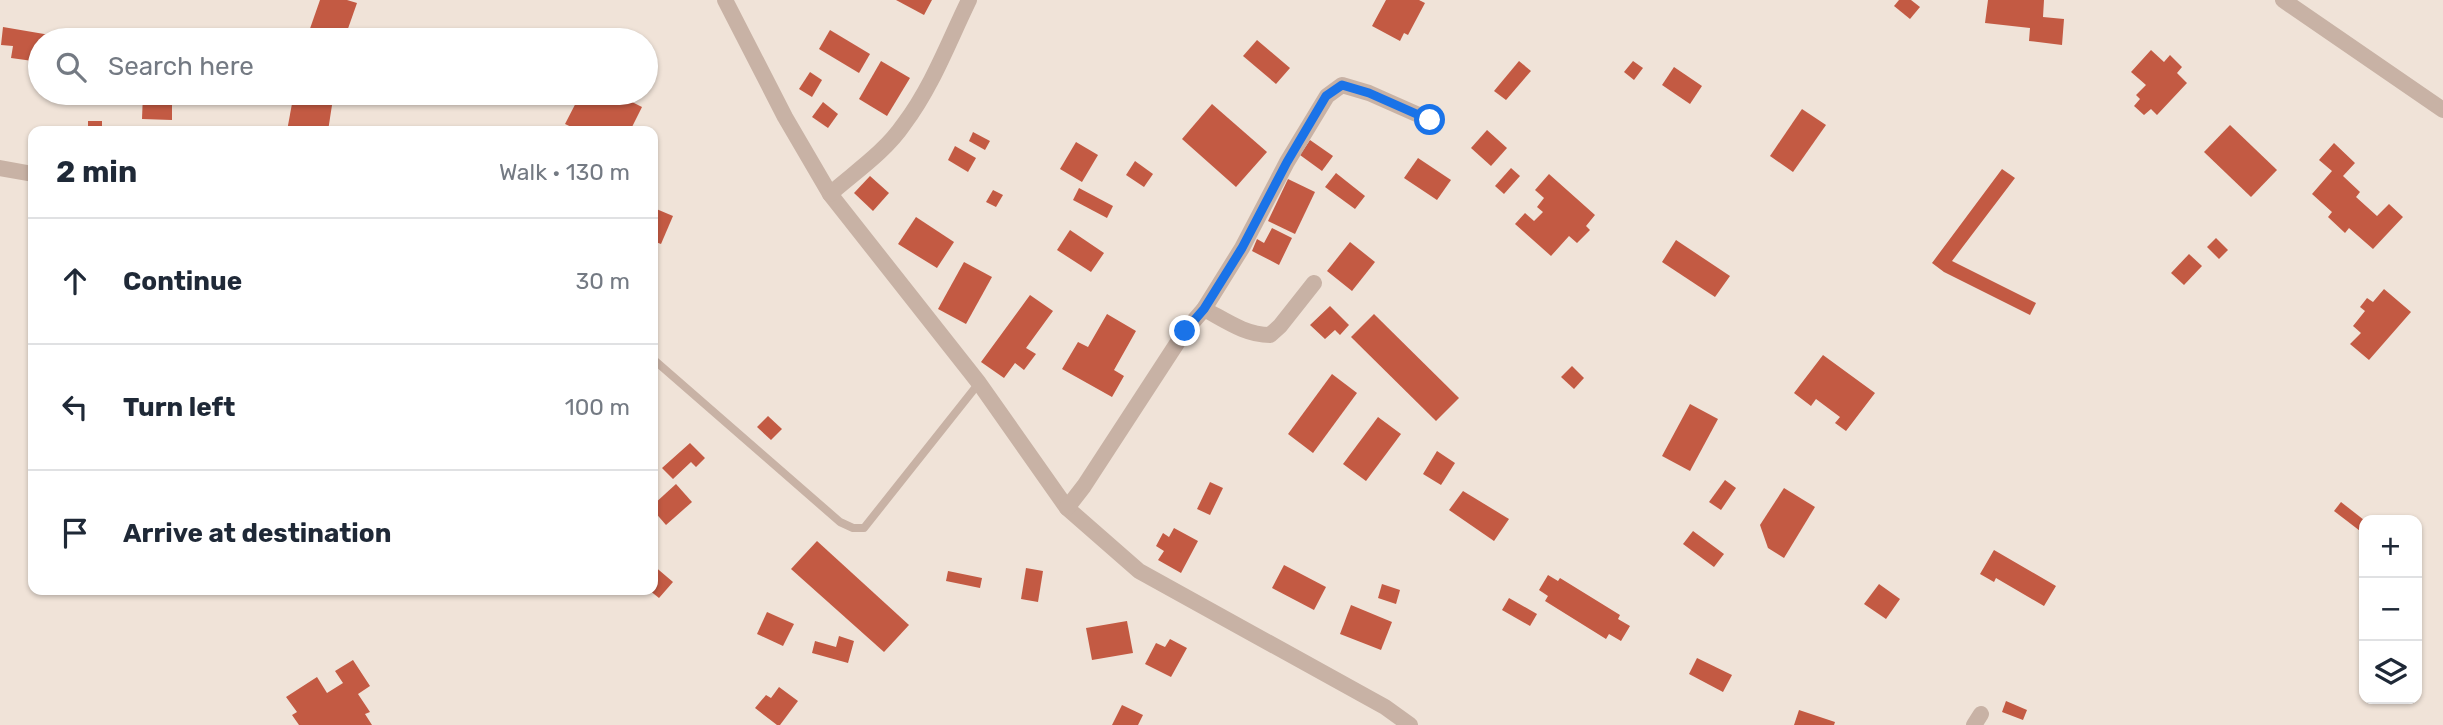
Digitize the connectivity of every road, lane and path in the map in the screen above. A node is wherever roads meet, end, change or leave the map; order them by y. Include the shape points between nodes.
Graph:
1 (725, 0) edge
2 (969, 0) edge
3 (2284, 0) edge
4 (2443, 110) edge
5 (1430, 120) dead end
6 (0, 168) edge
7 (28, 173) edge
8 (830, 194) junction
9 (1314, 283) dead end
10 (1204, 309) junction
11 (658, 363) edge
12 (979, 383) junction
13 (1067, 508) junction
14 (1410, 725) edge

1 - 8 street
2 - 8 street via 904,125
3 - 4 street
5 - 10 street via 1342,85 1326,96
6 - 7 street
8 - 12 street
9 - 10 street via 1270,335 1245,331
10 - 13 street
11 - 12 lane via 840,522 853,528 864,528
12 - 13 street
13 - 14 street via 1139,571 1385,706

